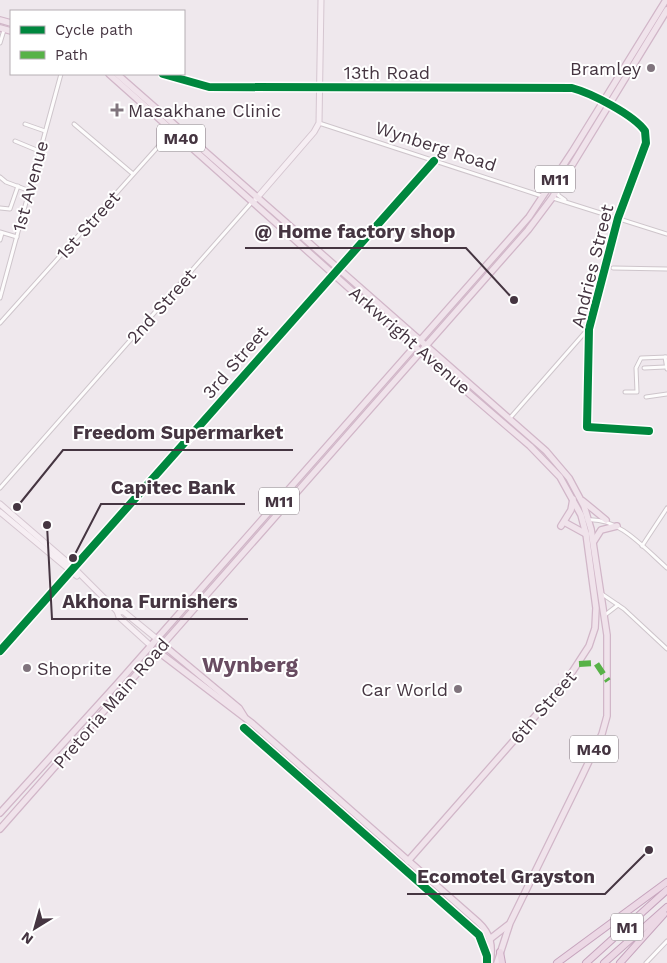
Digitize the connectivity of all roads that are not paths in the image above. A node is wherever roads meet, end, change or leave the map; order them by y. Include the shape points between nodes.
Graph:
1 (321, 0) edge
2 (663, 1) edge
3 (667, 10) edge
4 (2, 28) edge
5 (0, 43) edge
6 (60, 75) edge
7 (110, 75) edge
8 (118, 75) edge
9 (167, 75) edge
10 (321, 87) junction
11 (606, 104) junction
12 (319, 123) junction
13 (25, 124) dead end
14 (74, 124) dead end
15 (174, 128) junction
16 (44, 131) junction
17 (15, 141) dead end
18 (39, 151) junction
19 (434, 161) junction
20 (133, 174) junction
21 (0, 177) edge
22 (18, 186) junction
23 (558, 187) junction
24 (30, 190) junction
25 (258, 196) junction
26 (544, 196) junction
27 (552, 198) junction
28 (565, 201) junction
29 (253, 202) junction
30 (0, 208) edge
31 (618, 218) junction
32 (1, 232) edge
33 (667, 234) edge
34 (17, 237) junction
35 (0, 240) edge
36 (614, 268) dead end
37 (667, 269) edge
38 (336, 270) junction
39 (0, 298) edge
40 (0, 323) edge
41 (589, 329) junction
42 (407, 339) junction
43 (419, 341) junction
44 (415, 347) junction
45 (424, 350) junction
46 (407, 356) junction
47 (666, 357) edge
48 (430, 359) junction
49 (414, 362) junction
50 (644, 368) dead end
51 (666, 368) edge
52 (625, 392) dead end
53 (667, 394) edge
54 (646, 397) dead end
55 (507, 421) junction
56 (649, 431) dead end
57 (0, 488) edge
58 (580, 498) junction
59 (573, 499) junction
60 (0, 504) edge
61 (667, 508) edge
62 (0, 512) edge
63 (585, 520) junction
64 (606, 520) junction
65 (617, 526) junction
66 (586, 534) junction
67 (594, 541) junction
68 (642, 546) junction
69 (667, 568) edge
70 (72, 570) junction
71 (602, 594) junction
72 (618, 605) junction
73 (117, 612) junction
74 (605, 615) junction
75 (157, 639) junction
76 (163, 644) junction
77 (151, 646) junction
78 (667, 649) edge
79 (0, 651) edge
80 (158, 651) junction
81 (206, 686) junction
82 (0, 813) edge
83 (0, 830) edge
84 (408, 860) junction
85 (667, 882) edge
86 (667, 890) edge
87 (667, 907) edge
88 (667, 912) edge
89 (510, 923) junction
90 (490, 939) junction
91 (667, 941) edge
92 (500, 952) junction
93 (490, 963) edge
94 (497, 963) edge
95 (502, 963) edge
96 (557, 963) edge
97 (586, 963) edge
98 (604, 963) edge
99 (620, 963) edge
100 (646, 963) edge

1 - 10 street
2 - 11 main road, M11
3 - 11 main road, M11
4 - 5 street
6 - 16 street, 1st Avenue
7 - 15 main road, Arkwright Avenue / M40
8 - 15 main road, Arkwright Avenue / M40
9 - 10 street, 13th Road via 209,87
10 - 11 street, 13th Road via 572,88
10 - 12 street
11 - 23 main road, M11
11 - 26 main road, M11
11 - 31 street, Andries Street via 639,125 646,138
12 - 19 street, Wynberg Road
12 - 25 street, 2nd Street
13 - 16 street
14 - 20 street
15 - 20 street, 1st Street
15 - 25 main road, Arkwright Avenue / M40
15 - 29 main road, Arkwright Avenue / M40
16 - 18 street, 1st Avenue
17 - 18 street
18 - 24 street, 1st Avenue
19 - 26 street, Wynberg Road
19 - 38 street, 3rd Street
20 - 40 street, 1st Street
21 - 22 street
22 - 24 street
22 - 30 street via 10,209
23 - 27 main road, M11
23 - 28 street via 558,195
24 - 34 street, 1st Avenue
25 - 29 street, 2nd Street
25 - 38 main road, Arkwright Avenue / M40
26 - 43 main road, M11 via 514,236
27 - 28 street
27 - 45 main road, M11
28 - 31 street
29 - 38 main road, Arkwright Avenue / M40
29 - 57 street, 2nd Street
31 - 33 street
31 - 41 street, Andries Street
32 - 34 street
32 - 35 street
34 - 39 street, 1st Avenue
36 - 37 street
38 - 42 main road, Arkwright Avenue / M40
38 - 43 main road, Arkwright Avenue / M40
38 - 70 street, 3rd Street
41 - 55 street
41 - 56 street, Andries Street via 587,427
42 - 44 main road, Arkwright Avenue / M40
42 - 46 main road
43 - 44 main road, M11
43 - 45 main road, Arkwright Avenue / M40
44 - 45 main road, Arkwright Avenue / M40
44 - 46 main road, Pretoria Main Road / M11
45 - 48 main road, Arkwright Avenue / M40
45 - 49 main road, Pretoria Main Road / M11
45 - 55 main road, Arkwright Avenue / M40
46 - 75 main road, Pretoria Main Road / M11
47 - 51 street
47 - 52 street via 641,358 636,368 637,392
48 - 49 main road
48 - 55 main road, Arkwright Avenue / M40
49 - 76 main road, Pretoria Main Road / M11
50 - 51 street
53 - 54 street
55 - 58 main road, Arkwright Avenue / M40 via 557,462
55 - 59 main road, Arkwright Avenue / M40 via 552,468
58 - 63 main road, Arkwright Avenue / M40
58 - 64 main road
59 - 63 main road, Arkwright Avenue / M40
59 - 66 main road via 564,525
60 - 70 street
61 - 68 street
62 - 70 street
63 - 64 street
63 - 66 main road, 6th Street / M40
63 - 67 main road, M40
64 - 65 street
65 - 67 main road via 602,530
65 - 68 street
66 - 84 main road, 6th Street / M40 via 596,619 585,655 567,680
67 - 71 main road, M40
68 - 69 street
70 - 73 street
70 - 79 street, 3rd Street
71 - 72 street
71 - 74 main road, M40
72 - 74 street
72 - 78 street
73 - 75 street via 124,612
73 - 77 street
74 - 89 main road, M40 via 608,654 605,725
75 - 76 main road
75 - 77 main road, Pretoria Main Road / M11
76 - 80 main road, Pretoria Main Road / M11
76 - 81 main road
77 - 80 main road
77 - 82 main road, Pretoria Main Road / M11
80 - 81 main road
80 - 83 main road, Pretoria Main Road / M11
81 - 84 main road via 239,708 245,718
84 - 90 main road via 478,922
85 - 96 highway
86 - 97 highway, M1
87 - 98 highway, M1
88 - 99 highway
89 - 90 main road
89 - 92 main road, M40
90 - 93 main road
91 - 100 street
92 - 94 main road, M40
92 - 95 highway

